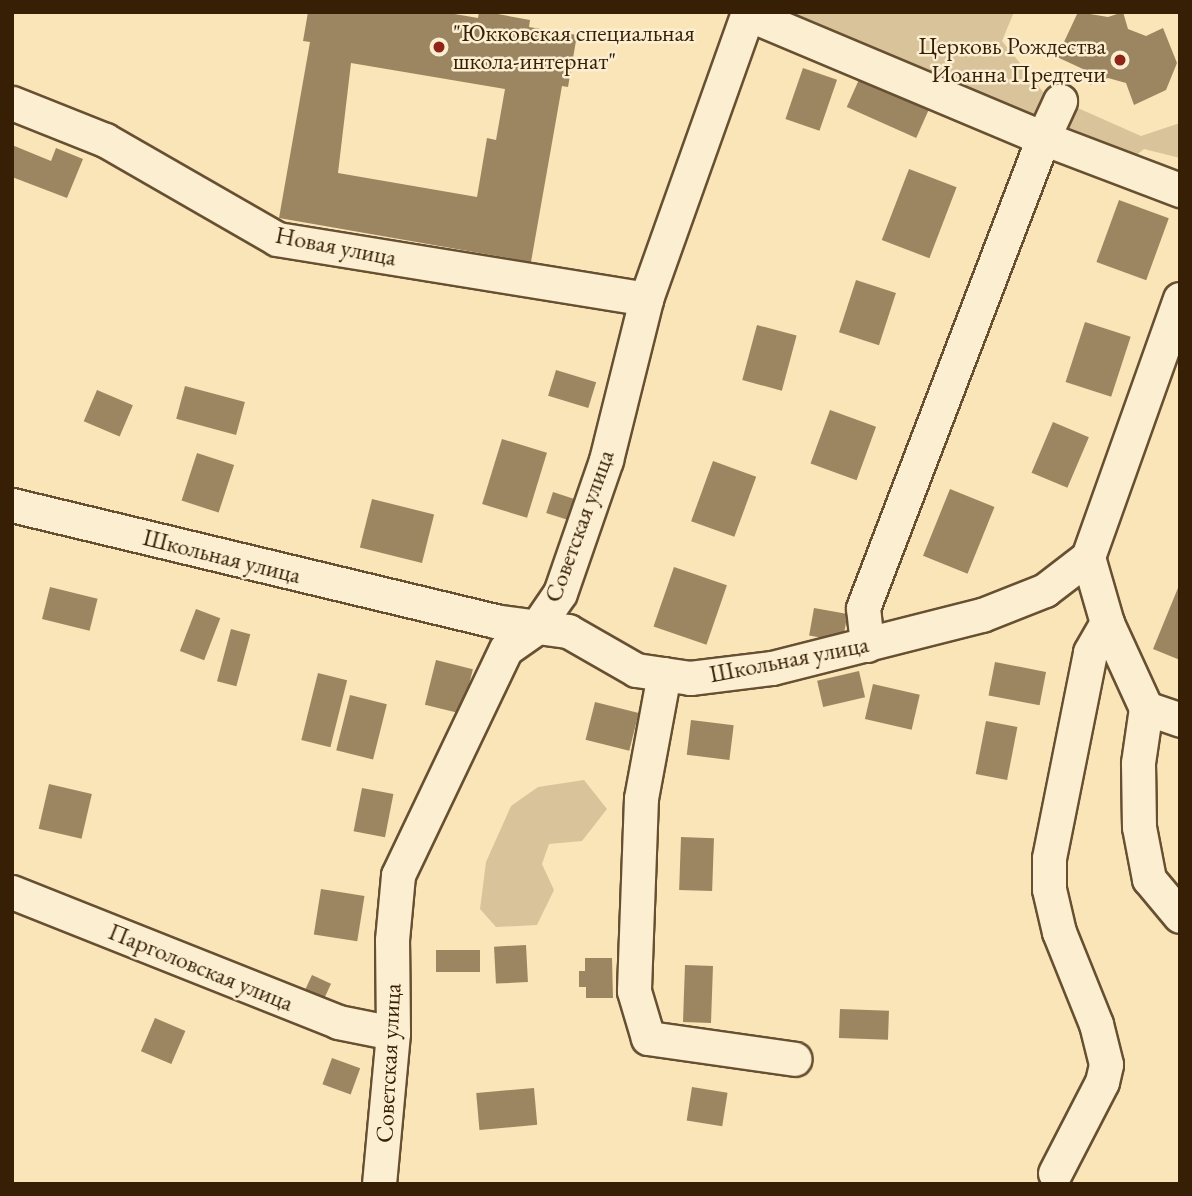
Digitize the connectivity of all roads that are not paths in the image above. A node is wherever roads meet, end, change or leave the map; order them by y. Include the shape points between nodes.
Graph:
1 (748, 13) edge
2 (1059, 101) dead end
3 (12, 103) edge
4 (1043, 138) junction
5 (1171, 181) edge
6 (646, 299) junction
7 (1180, 299) edge
8 (12, 505) edge
9 (1088, 557) junction
10 (1107, 623) junction
11 (537, 628) junction
12 (867, 645) junction
13 (664, 674) junction
14 (1146, 708) junction
15 (1180, 720) edge
16 (12, 892) edge
17 (1180, 916) edge
18 (393, 1033) junction
19 (795, 1059) dead end
20 (1055, 1173) dead end
21 (379, 1184) edge

1 - 4 street
1 - 6 street, Советская улица
2 - 4 street
3 - 6 street, Новая улица via 105,140 277,239
4 - 5 street
4 - 12 street via 863,608
6 - 11 street, Советская улица via 607,460 560,593
7 - 9 street
8 - 11 street, Школьная улица
9 - 10 street
9 - 12 street, Школьная улица via 1045,590 982,615
10 - 14 street
10 - 20 street via 1090,652 1049,858 1049,889 1059,932 1096,1024 1106,1064 1102,1082
11 - 13 street, Школьная улица via 568,631 636,670
11 - 18 street, Советская улица via 506,649 398,875 392,940
12 - 13 street, Школьная улица via 772,668 690,678
13 - 19 street via 641,798 634,991 648,1038
14 - 15 street
14 - 17 street via 1138,763 1139,827 1150,879
16 - 18 street, Парголовская улица via 338,1022
18 - 21 street, Советская улица

